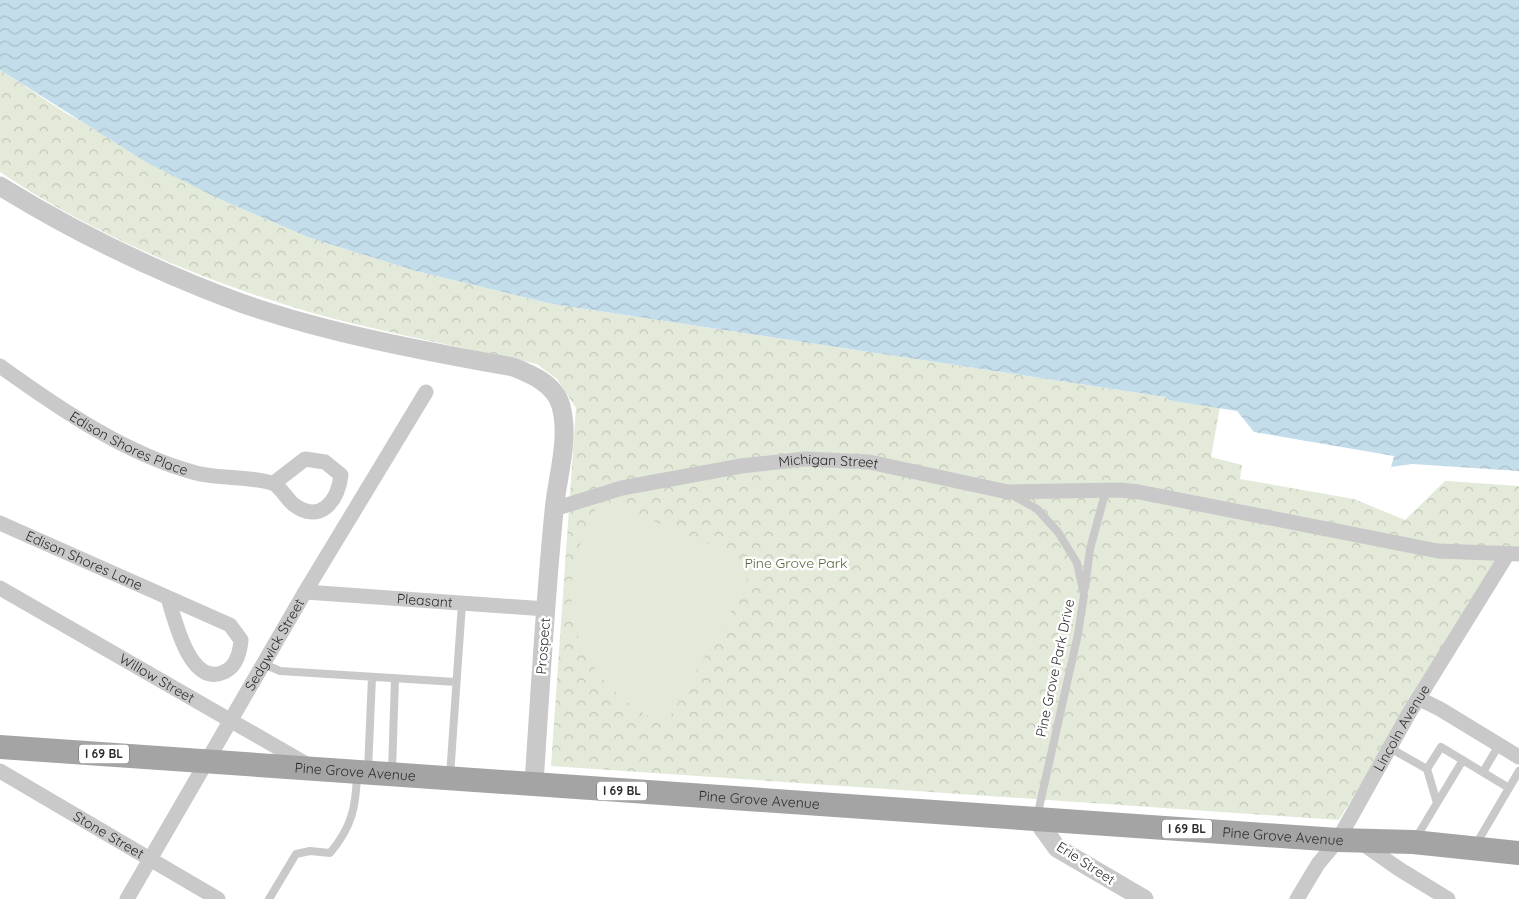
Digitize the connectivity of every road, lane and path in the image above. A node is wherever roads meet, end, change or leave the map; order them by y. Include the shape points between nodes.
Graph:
1 (0, 186) edge
2 (0, 366) edge
3 (426, 392) dead end
4 (274, 484) dead end
5 (1106, 490) junction
6 (1008, 492) junction
7 (554, 509) junction
8 (0, 523) edge
9 (1515, 557) edge
10 (0, 588) edge
11 (305, 592) junction
12 (1084, 595) junction
13 (168, 598) junction
14 (462, 604) junction
15 (546, 609) junction
16 (264, 664) junction
17 (372, 677) junction
18 (395, 679) junction
19 (456, 682) junction
20 (1418, 698) junction
21 (229, 720) junction
22 (1499, 745) junction
23 (0, 747) edge
24 (1388, 747) junction
25 (1519, 757) edge
26 (1463, 760) junction
27 (207, 762) junction
28 (314, 768) junction
29 (1427, 769) junction
30 (1519, 771) edge
31 (0, 772) edge
32 (362, 772) junction
33 (1483, 772) junction
34 (392, 774) junction
35 (450, 778) junction
36 (534, 784) junction
37 (1509, 788) junction
38 (1437, 803) junction
39 (1036, 819) junction
40 (1349, 841) junction
41 (1414, 842) junction
42 (1473, 849) junction
43 (1519, 853) edge
44 (150, 860) junction
45 (127, 899) edge
46 (218, 899) edge
47 (269, 899) edge
48 (1144, 899) edge
49 (1297, 899) edge
50 (1448, 899) edge

1 - 7 street, Prospect via 106,245 242,303 350,334 513,367 531,374 548,386 558,399 563,422 562,461
2 - 4 street, Edison Shores Place via 41,396 155,460 198,474
3 - 11 street, Sedgwick Street
5 - 6 street, Michigan Street
5 - 9 street, Michigan Street via 1139,492 1438,551
5 - 12 lane via 1090,549
6 - 7 street, Michigan Street via 869,462 805,458 740,466 622,488
6 - 12 lane, Pine Grove Park Drive via 1037,509 1058,532 1077,563
7 - 15 street, Prospect
8 - 13 street, Edison Shores Lane
9 - 20 street, Lincoln Avenue
10 - 21 street, Willow Street
11 - 14 street, Pleasant
11 - 16 street, Sedgwick Street
12 - 39 lane, Pine Grove Park Drive
13 - 13 street, Edison Shores Lane via 194,665 212,674 223,673 230,668 240,651 241,640 236,631 230,625
14 - 15 street, Pleasant
14 - 19 lane
15 - 36 street, Prospect
16 - 17 lane via 280,672
16 - 21 street, Sedgwick Street
17 - 18 lane
17 - 32 lane
18 - 19 lane
18 - 34 lane
19 - 35 lane
20 - 22 street
20 - 24 street, Lincoln Avenue
21 - 27 street, Sedgwick Street
21 - 28 street, Willow Street
22 - 25 street
22 - 33 lane
23 - 27 main road, Pine Grove Avenue / I 69 BL
24 - 29 lane
24 - 40 street, Lincoln Avenue
26 - 29 lane via 1441,747
26 - 33 lane
26 - 38 lane
27 - 28 main road, Pine Grove Avenue / I 69 BL
27 - 44 street, Sedgwick Street
28 - 32 main road, Pine Grove Avenue / I 69 BL
29 - 38 lane
30 - 37 lane
31 - 44 street, Stone Street
32 - 34 main road, Pine Grove Avenue / I 69 BL
32 - 47 lane via 356,804 344,837 330,853 310,851 296,854
33 - 37 lane
34 - 35 main road, Pine Grove Avenue / I 69 BL
35 - 36 main road, Pine Grove Avenue / I 69 BL
36 - 39 main road, Pine Grove Avenue / I 69 BL
37 - 42 lane
38 - 41 lane
39 - 40 main road, Pine Grove Avenue / I 69 BL
39 - 48 street, Erie Street via 1058,848
40 - 41 main road, Pine Grove Avenue / I 69 BL
40 - 49 street, Lincoln Avenue via 1318,864
40 - 50 street
41 - 42 main road, Pine Grove Avenue / I 69 BL
42 - 43 main road, Pine Grove Avenue / I 69 BL
44 - 45 street, Sedgwick Street
44 - 46 street, Stone Street

